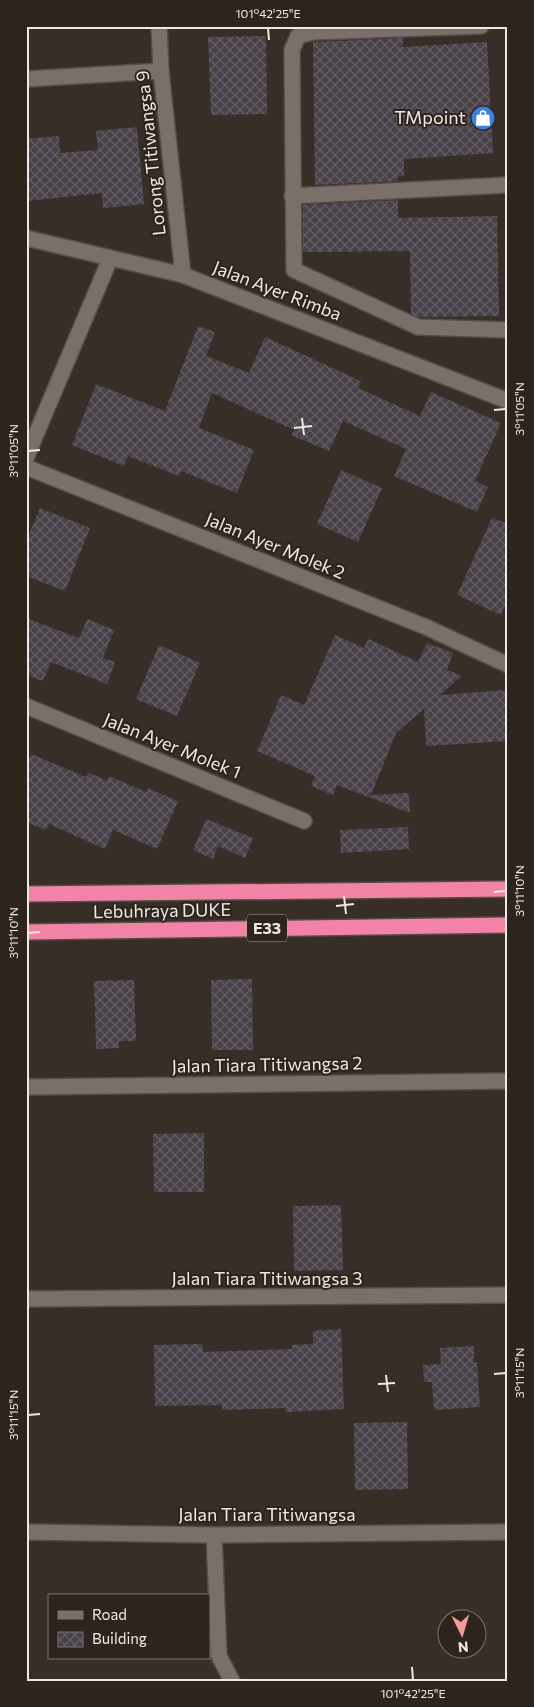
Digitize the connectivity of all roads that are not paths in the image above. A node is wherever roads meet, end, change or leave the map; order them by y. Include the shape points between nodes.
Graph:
1 (159, 26) edge
2 (481, 26) edge
3 (161, 71) junction
4 (26, 79) edge
5 (508, 185) edge
6 (292, 196) junction
7 (26, 238) edge
8 (110, 259) junction
9 (183, 275) junction
10 (508, 330) edge
11 (508, 401) edge
12 (26, 458) edge
13 (26, 467) edge
14 (508, 665) edge
15 (26, 706) edge
16 (304, 821) dead end
17 (508, 889) edge
18 (26, 894) edge
19 (508, 925) edge
20 (26, 932) edge
21 (508, 1081) edge
22 (26, 1087) edge
23 (508, 1296) edge
24 (26, 1300) edge
25 (26, 1532) edge
26 (508, 1532) edge
27 (214, 1535) junction
28 (232, 1681) edge

1 - 3 street, Lorong Titiwangsa 9
2 - 6 street via 313,32 298,36 292,50
3 - 4 street
3 - 9 street, Lorong Titiwangsa 9
5 - 6 street
6 - 10 street via 294,270 418,328
7 - 8 street, Jalan Ayer Rimba
8 - 9 street, Jalan Ayer Rimba
8 - 12 street
9 - 11 street, Jalan Ayer Rimba
13 - 14 street, Jalan Ayer Molek 2 via 426,627
15 - 16 street, Jalan Ayer Molek 1
17 - 18 highway, Lebuhraya DUKE / E33
19 - 20 highway, Lebuhraya DUKE / E33
21 - 22 street, Jalan Tiara Titiwangsa 2
23 - 24 street, Jalan Tiara Titiwangsa 3
25 - 27 street, Jalan Tiara Titiwangsa
26 - 27 street, Jalan Tiara Titiwangsa
27 - 28 street via 218,1656

